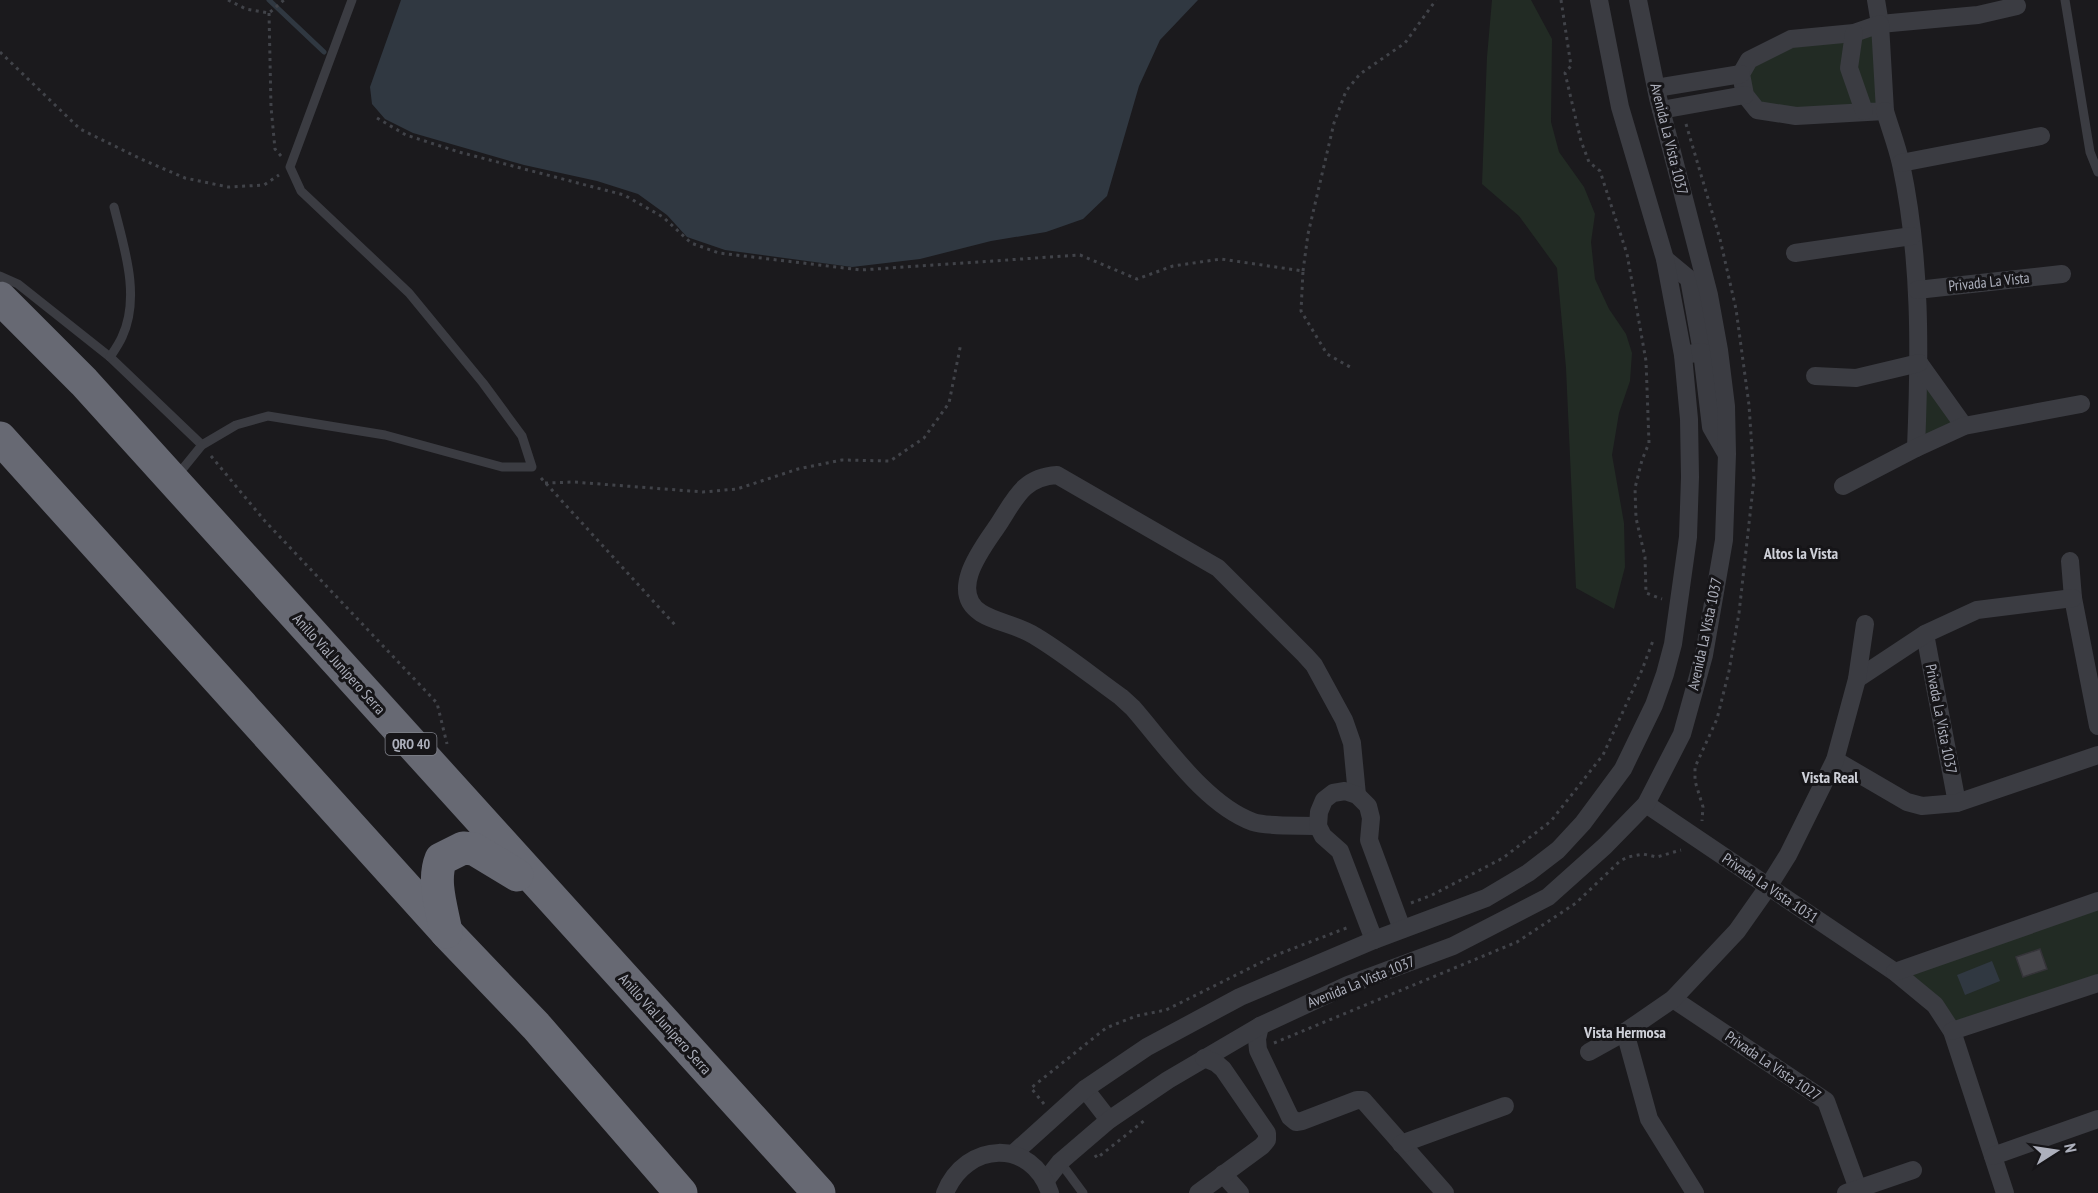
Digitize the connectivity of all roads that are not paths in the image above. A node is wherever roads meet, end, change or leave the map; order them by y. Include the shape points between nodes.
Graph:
1 (352, 0) edge
2 (1599, 0) edge
3 (1638, 0) edge
4 (1876, 0) edge
5 (2065, 0) edge
6 (2017, 6) dead end
7 (1880, 24) junction
8 (1854, 33) junction
9 (1741, 74) junction
10 (1656, 88) junction
11 (1745, 95) junction
12 (1661, 110) junction
13 (1864, 111) junction
14 (1885, 111) junction
15 (2041, 136) dead end
16 (1901, 163) junction
17 (2098, 172) edge
18 (114, 207) dead end
19 (1912, 236) junction
20 (1795, 254) dead end
21 (1665, 259) junction
22 (2062, 274) dead end
23 (0, 276) edge
24 (1917, 290) junction
25 (0, 298) edge
26 (1711, 351) junction
27 (1683, 355) junction
28 (110, 357) junction
29 (1919, 363) junction
30 (1815, 376) dead end
31 (2081, 404) dead end
32 (1964, 426) junction
33 (0, 438) edge
34 (202, 445) junction
35 (1916, 448) junction
36 (174, 482) junction
37 (1843, 486) dead end
38 (2070, 561) dead end
39 (2073, 598) junction
40 (1864, 624) dead end
41 (1924, 634) junction
42 (1857, 679) junction
43 (2098, 726) edge
44 (2098, 755) edge
45 (1835, 760) junction
46 (1357, 795) junction
47 (1957, 803) junction
48 (1646, 804) junction
49 (1318, 826) junction
50 (1768, 887) junction
51 (547, 893) junction
52 (2098, 901) edge
53 (1402, 929) junction
54 (447, 933) junction
55 (1374, 940) junction
56 (1895, 972) junction
57 (2098, 983) edge
58 (1673, 999) junction
59 (1260, 1026) junction
60 (1952, 1030) junction
61 (1625, 1032) junction
62 (1589, 1052) dead end
63 (1204, 1058) junction
64 (1084, 1089) junction
65 (1505, 1106) dead end
66 (2098, 1119) edge
67 (1109, 1120) junction
68 (1401, 1144) junction
69 (1013, 1154) junction
70 (1993, 1156) junction
71 (1060, 1162) junction
72 (1912, 1170) dead end
73 (1223, 1174) junction
74 (1048, 1187) edge
75 (1852, 1191) edge
76 (681, 1193) edge
77 (819, 1193) edge
78 (945, 1193) edge
79 (1083, 1193) edge
80 (1198, 1193) edge
81 (1240, 1193) edge
82 (1445, 1193) edge
83 (1695, 1193) edge
84 (2005, 1193) edge

1 - 34 lane via 290,167 302,191 409,293 483,383 522,436 532,467 502,467 385,435 268,416 236,425
2 - 21 street, Avenida La Vista 1037 via 1620,107
3 - 10 street, Avenida La Vista 1037
4 - 7 street
5 - 17 lane via 2090,152
6 - 7 street via 1978,15
7 - 8 street
7 - 14 street
8 - 9 street via 1791,39 1749,60
8 - 13 street via 1849,68
9 - 10 street
9 - 11 street
10 - 12 street, Avenida La Vista 1037
11 - 12 street
11 - 13 street via 1757,110 1796,116
12 - 26 street, Avenida La Vista 1037 via 1709,295
13 - 14 street
14 - 16 street
15 - 16 street
16 - 19 street
18 - 28 lane via 128,266 130,309 123,336
19 - 20 street
19 - 24 street
21 - 26 street via 1689,279
21 - 27 street, Avenida La Vista 1037
22 - 24 street, Privada La Vista
23 - 28 lane via 18,284
24 - 29 street
25 - 36 highway, Anillo Vial Junípero Serra / QRO 40 via 84,382
26 - 27 street
26 - 48 street, Avenida La Vista 1037 via 1726,406 1724,540 1704,655 1682,734
27 - 53 street, Avenida La Vista 1037 via 1690,466 1687,549 1673,644 1654,705 1623,768 1564,844 1528,873 1486,898
28 - 34 lane
29 - 30 street via 1856,378
29 - 32 street
29 - 35 street
31 - 32 street
32 - 35 street
33 - 54 highway
34 - 36 lane
35 - 37 street
36 - 51 highway, Anillo Vial Junípero Serra / QRO 40
38 - 39 street
39 - 41 street via 1977,610
39 - 43 street
40 - 42 street
41 - 42 street
41 - 47 street, Privada La Vista 1037
42 - 45 street
44 - 47 street
45 - 47 street via 1907,802 1922,806
45 - 50 street
46 - 49 street via 1345,791 1324,800 1318,812
46 - 49 street via 1352,743 1314,665 1218,568 1057,475 1043,476 1022,488 971,567 967,582 970,600 979,612 1034,635 1121,697 1211,796 1242,817 1255,823
46 - 53 street via 1368,806 1369,840
48 - 50 street, Privada La Vista 1031
48 - 59 street, Avenida La Vista 1037 via 1548,897 1453,946 1348,985
49 - 55 street via 1323,836 1340,850
50 - 56 street, Privada La Vista 1031
50 - 58 street via 1737,931
51 - 54 highway via 474,849 463,848 441,859 437,870
51 - 77 highway, Anillo Vial Junípero Serra / QRO 40
52 - 56 street
53 - 55 street, Avenida La Vista 1037
54 - 76 highway via 536,1026
55 - 64 street, Avenida La Vista 1037 via 1240,997 1147,1047
56 - 60 street, Privada La Vista 1031 via 1935,1005
57 - 60 street
58 - 61 street
58 - 75 street, Privada La Vista 1027 via 1826,1101
59 - 63 street, Avenida La Vista 1037
59 - 68 street via 1258,1050 1290,1117 1296,1122 1363,1100
60 - 70 street, Privada La Vista 1031
61 - 62 street
61 - 83 street via 1649,1119
63 - 67 street, Avenida La Vista 1037
63 - 73 street via 1223,1069 1267,1134 1262,1146
64 - 67 street
64 - 69 street, Avenida La Vista 1037
65 - 68 street
66 - 70 street
67 - 71 street, Avenida La Vista 1037
68 - 82 street
69 - 74 street via 1032,1164
69 - 78 street via 992,1153 972,1159 955,1173
70 - 84 street, Privada La Vista 1031
71 - 74 street, Avenida La Vista 1037
71 - 79 lane
72 - 75 street, Privada La Vista 1027
73 - 80 street
73 - 81 street

